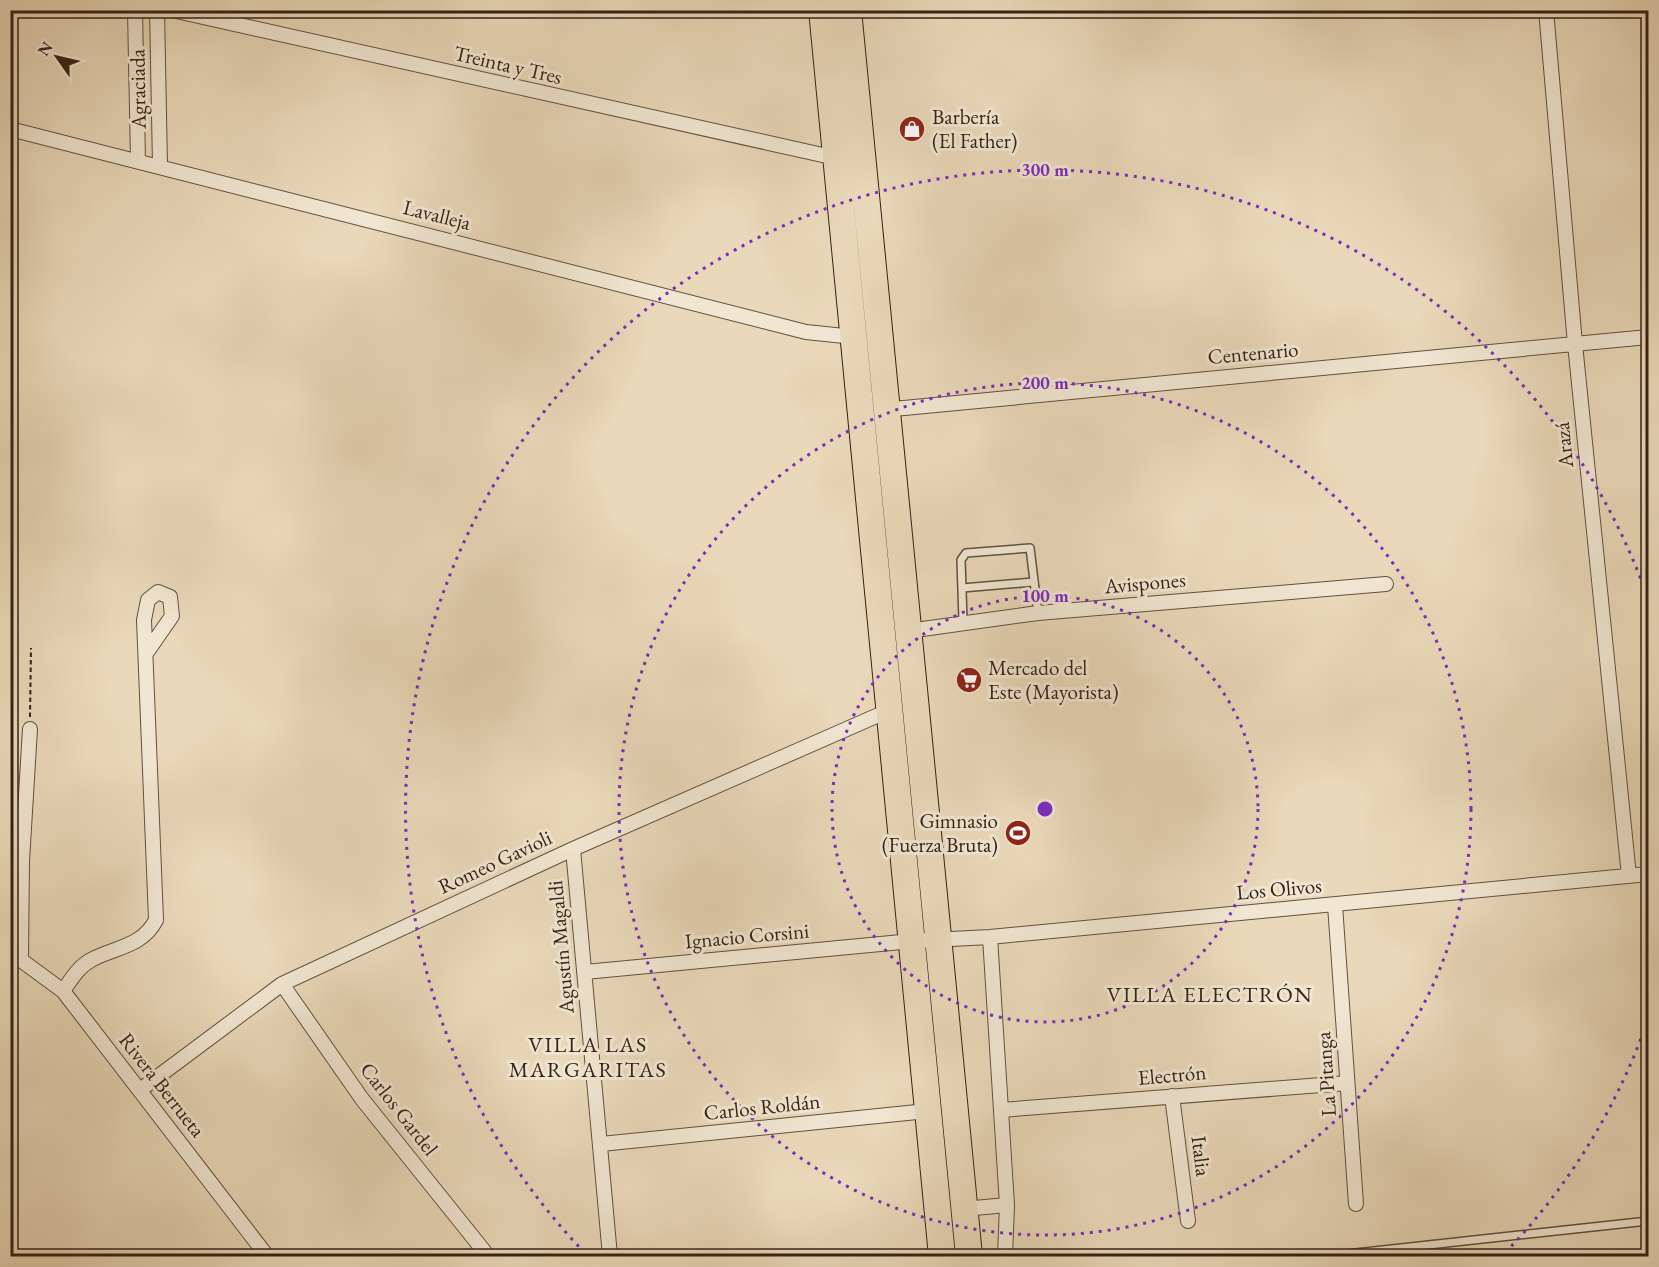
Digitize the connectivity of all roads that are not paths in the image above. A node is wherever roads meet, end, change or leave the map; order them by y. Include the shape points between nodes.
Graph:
1 (135, 10) edge
2 (158, 10) edge
3 (172, 10) edge
4 (822, 10) edge
5 (848, 10) edge
6 (1546, 10) edge
7 (10, 129) edge
8 (836, 158) junction
9 (138, 161) junction
10 (160, 166) junction
11 (854, 336) junction
12 (1648, 337) edge
13 (1575, 344) junction
14 (873, 411) junction
15 (1033, 582) junction
16 (1386, 584) dead end
17 (962, 588) junction
18 (1038, 613) junction
19 (963, 621) junction
20 (908, 631) junction
21 (147, 652) dead end
22 (890, 710) junction
23 (30, 729) road end
24 (573, 849) junction
25 (1648, 874) edge
26 (1629, 876) junction
27 (1335, 905) junction
28 (990, 937) junction
29 (924, 941) junction
30 (16, 955) edge
31 (585, 972) junction
32 (282, 984) junction
33 (63, 992) junction
34 (1347, 1083) junction
35 (140, 1090) junction
36 (1172, 1096) junction
37 (1001, 1110) junction
38 (927, 1111) junction
39 (601, 1144) junction
40 (1356, 1204) dead end
41 (1007, 1205) junction
42 (963, 1209) junction
43 (1188, 1221) dead end
44 (1648, 1221) edge
45 (267, 1257) edge
46 (488, 1257) edge
47 (610, 1257) edge
48 (942, 1257) edge
49 (969, 1257) edge
50 (1005, 1257) edge
51 (1328, 1257) edge

1 - 9 street, Agraciada
2 - 10 street, Agraciada
3 - 8 street, Treinta y Tres
4 - 8 highway
5 - 14 highway
6 - 13 street, Arazá
7 - 9 street, Lavalleja
8 - 11 highway
9 - 10 street, Lavalleja
10 - 11 street, Lavalleja via 806,332
11 - 14 highway
12 - 13 street, Centenario
13 - 14 street, Centenario
13 - 26 street, Arazá
14 - 20 highway
14 - 22 highway
15 - 17 lane
15 - 17 lane via 1032,551 1027,547 966,553 961,560
15 - 18 lane
16 - 18 street, Avispones
17 - 19 lane
18 - 19 street, Avispones
19 - 20 street, Avispones
20 - 29 highway
21 - 33 street via 156,920 141,939 89,961
22 - 24 street, Romeo Gavioli
22 - 29 highway
23 - 30 street
24 - 31 street, Agustín Magaldi
24 - 32 street, Romeo Gavioli
25 - 26 street, Los Olivos
26 - 27 street, Los Olivos
27 - 28 street, Los Olivos
27 - 34 street, La Pitanga
28 - 29 street, Los Olivos
28 - 37 street
29 - 31 street, Ignacio Corsini
29 - 38 highway
29 - 42 highway
30 - 33 street, Rivera Berrueta
31 - 39 street, Agustín Magaldi
32 - 35 street, Romeo Gavioli
32 - 46 street, Carlos Gardel via 363,1099
33 - 35 street, Rivera Berrueta
34 - 36 street, Electrón
34 - 40 street, La Pitanga
35 - 45 street, Rivera Berrueta
36 - 37 street, Electrón
36 - 43 street, Italia
37 - 41 street
38 - 39 street, Carlos Roldán
38 - 48 highway
39 - 47 street, Agustín Magaldi
41 - 42 street
41 - 50 street
42 - 49 highway
44 - 51 lane

